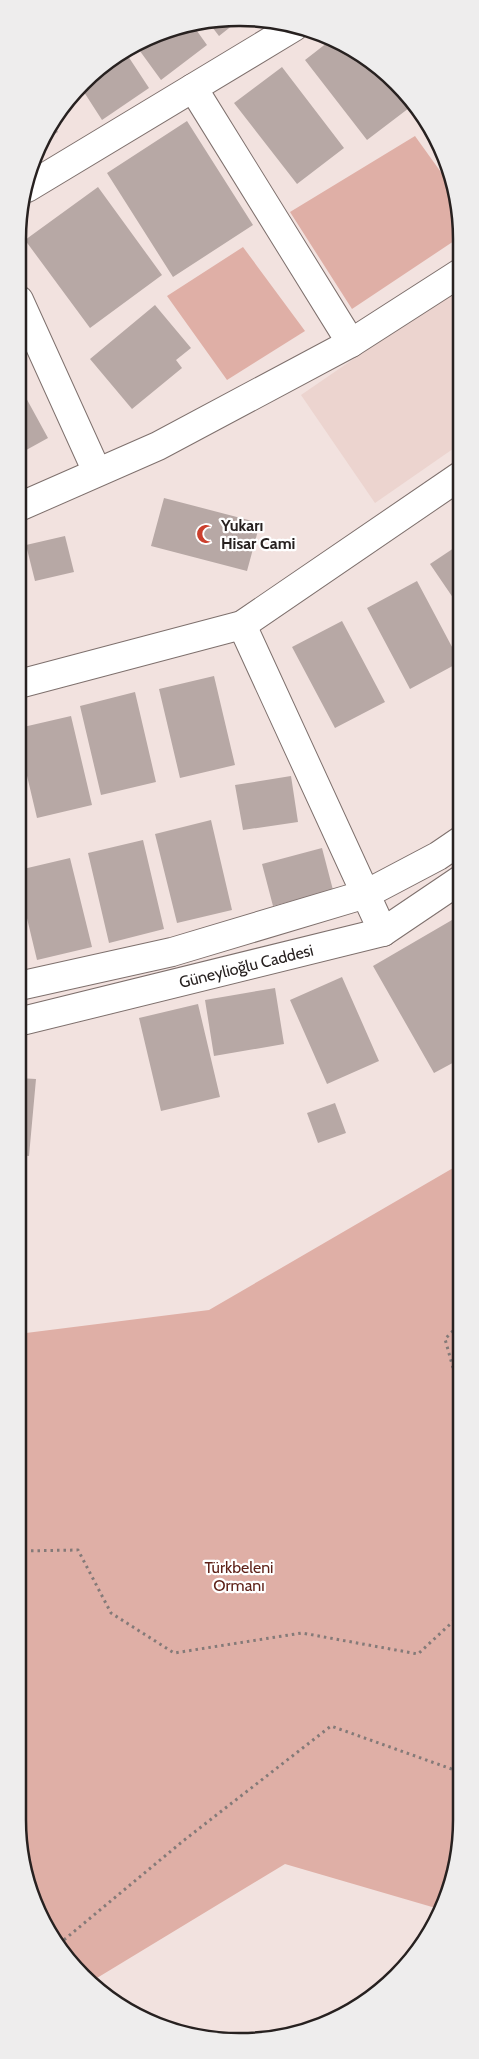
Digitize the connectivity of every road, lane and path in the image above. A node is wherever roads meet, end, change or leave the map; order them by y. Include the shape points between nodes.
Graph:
1 (287, 32) edge
2 (194, 88) junction
3 (34, 184) edge
4 (453, 277) edge
5 (26, 315) edge
6 (351, 343) junction
7 (97, 472) junction
8 (453, 481) edge
9 (26, 504) edge
10 (242, 625) junction
11 (26, 682) edge
12 (453, 846) edge
13 (453, 885) edge
14 (366, 894) junction
15 (383, 932) junction
16 (26, 984) edge
17 (26, 1020) edge
18 (453, 1331) edge
19 (453, 1368) edge
20 (26, 1551) edge
21 (453, 1622) edge
22 (453, 1770) edge
23 (64, 1940) edge

1 - 2 street
2 - 3 street
2 - 6 street
4 - 6 street
5 - 7 street
6 - 7 street via 158,446
7 - 9 street
8 - 10 street
10 - 11 street
10 - 14 street
12 - 14 street, Güneylioğlu Caddesi
13 - 15 street, Güneylioğlu Caddesi
14 - 15 street
14 - 16 street, Güneylioğlu Caddesi via 172,952
15 - 17 street, Güneylioğlu Caddesi
18 - 19 path via 445,1340
20 - 21 path via 78,1550 111,1613 174,1653 302,1633 418,1654
22 - 23 path via 331,1726 183,1841

